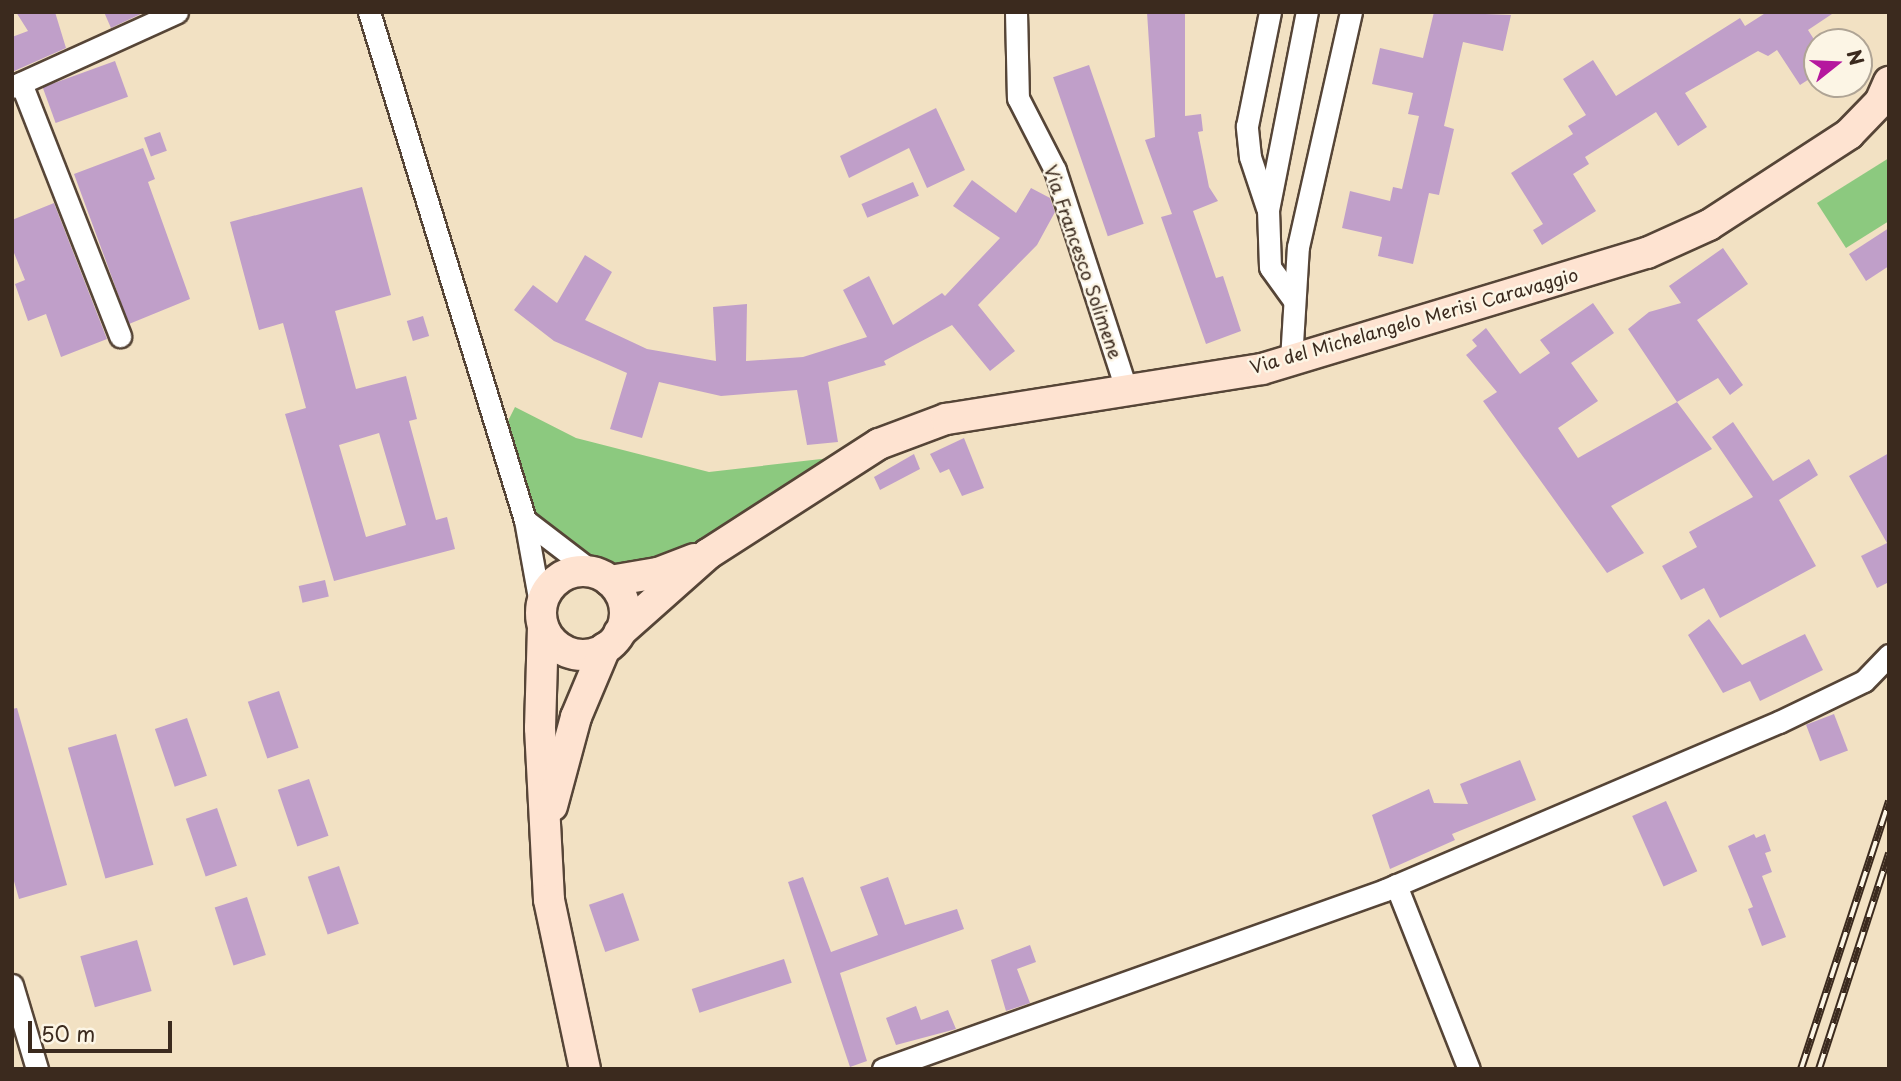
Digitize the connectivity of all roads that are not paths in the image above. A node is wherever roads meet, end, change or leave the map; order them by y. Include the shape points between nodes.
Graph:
1 (177, 12) edge
2 (369, 12) edge
3 (1016, 12) edge
4 (1270, 12) edge
5 (1307, 12) edge
6 (1350, 12) edge
7 (1889, 82) edge
8 (17, 85) edge
9 (1268, 210) junction
10 (1293, 299) junction
11 (120, 336) dead end
12 (1291, 359) junction
13 (1127, 391) junction
14 (525, 520) junction
15 (708, 554) junction
16 (601, 576) junction
17 (542, 618) junction
18 (612, 640) junction
19 (1889, 655) edge
20 (544, 834) junction
21 (1396, 885) junction
22 (12, 985) edge
23 (37, 1069) edge
24 (585, 1069) edge
25 (883, 1069) edge
26 (1469, 1069) edge

1 - 8 street
2 - 14 street
3 - 13 street, Via Francesco Solimene via 1018,98 1055,170
4 - 9 street via 1247,126 1250,157
5 - 9 street
6 - 10 street via 1298,247
7 - 12 street, Via del Michelangelo Merisi Caravaggio via 1880,102 1849,134 1709,225 1647,253 1542,273
8 - 11 street
9 - 10 street via 1270,267
10 - 12 street
12 - 13 street, Via del Michelangelo Merisi Caravaggio
13 - 15 street, Via del Michelangelo Merisi Caravaggio via 946,419 879,444
14 - 16 street
14 - 17 street
15 - 16 street, Via del Michelangelo Merisi Caravaggio via 658,572
15 - 18 street, Via del Michelangelo Merisi Caravaggio
16 - 17 street via 564,575 548,589
16 - 18 street via 624,611
17 - 18 street via 558,647 569,652 594,653
17 - 20 street
18 - 20 street via 576,717
19 - 21 street via 1864,681 1779,722
20 - 24 street via 549,900
21 - 25 street
21 - 26 street
22 - 23 street

